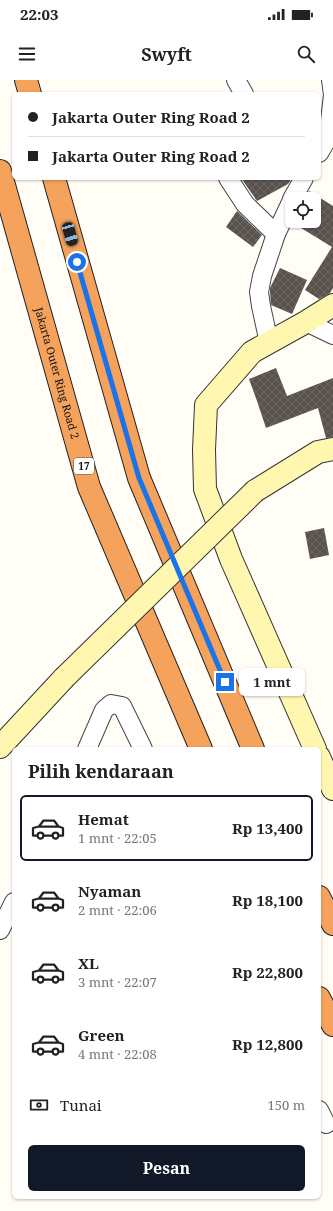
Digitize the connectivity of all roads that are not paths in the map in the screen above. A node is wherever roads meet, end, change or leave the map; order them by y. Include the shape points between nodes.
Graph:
1 (26, 80) edge
2 (236, 80) edge
3 (331, 80) edge
4 (29, 92) edge
5 (243, 92) edge
6 (321, 150) edge
7 (0, 171) edge
8 (55, 180) edge
9 (229, 180) edge
10 (295, 189) edge
11 (276, 234) junction
12 (333, 305) edge
13 (306, 322) junction
14 (333, 335) edge
15 (268, 343) junction
16 (333, 449) edge
17 (0, 747) edge
18 (88, 747) edge
19 (142, 747) edge
20 (200, 747) edge
21 (252, 747) edge
22 (314, 747) edge
23 (321, 762) edge
24 (333, 789) edge
25 (321, 901) edge
26 (12, 906) edge
27 (333, 924) edge
28 (0, 930) edge
29 (321, 1002) edge
30 (333, 1025) edge

1 - 4 highway
2 - 5 street
3 - 6 street via 333,95 328,138
7 - 20 highway, Jakarta Outer Ring Road 2 / 17 via 90,487
8 - 21 highway via 139,478
9 - 11 street via 245,204
10 - 11 street
11 - 15 street via 259,292
12 - 13 street
13 - 14 street
13 - 15 street
15 - 22 street via 252,352 206,406 205,488 231,558
16 - 17 street, bridge via 318,452 255,492 64,678
18 - 19 street via 104,710 111,704 122,706
23 - 24 street
25 - 27 highway
26 - 28 street
29 - 30 highway

